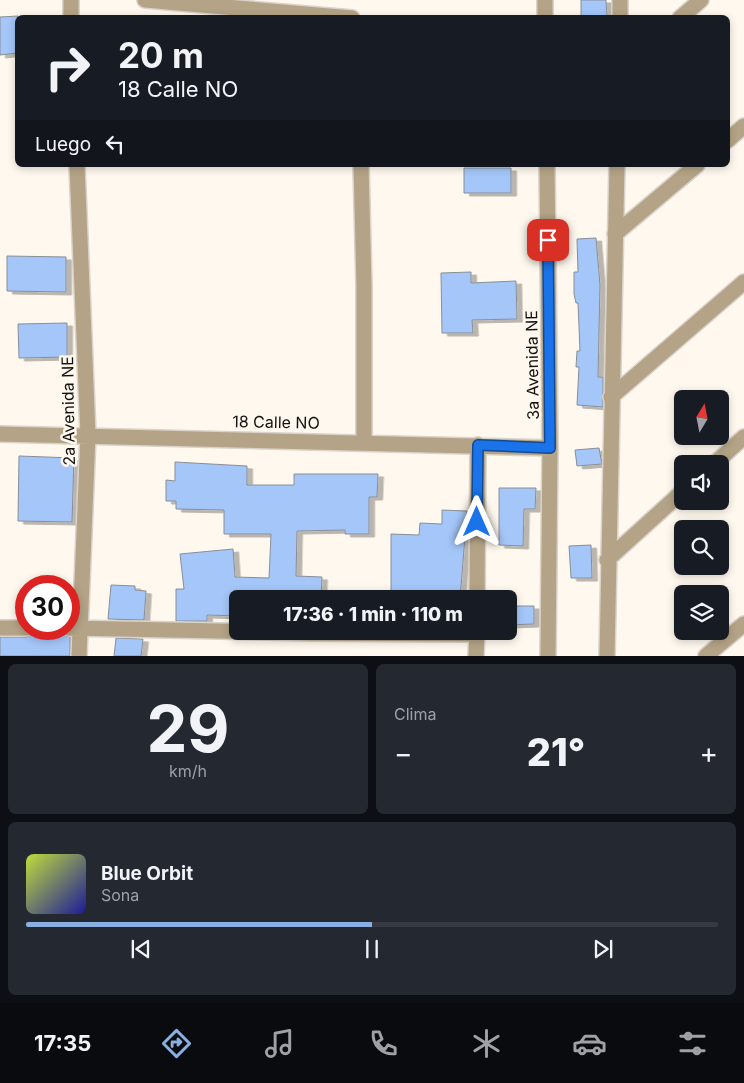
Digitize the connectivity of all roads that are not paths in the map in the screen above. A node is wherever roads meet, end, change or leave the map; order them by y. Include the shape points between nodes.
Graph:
1 (71, 0) edge
2 (145, 0) edge
3 (545, 0) edge
4 (620, 0) edge
5 (702, 0) edge
6 (230, 3) edge
7 (71, 15) edge
8 (328, 15) edge
9 (545, 15) edge
10 (620, 15) edge
11 (684, 15) edge
12 (744, 126) edge
13 (730, 138) edge
14 (77, 167) edge
15 (361, 167) edge
16 (547, 167) edge
17 (617, 167) edge
18 (695, 167) edge
19 (615, 234) junction
20 (744, 282) edge
21 (611, 396) junction
22 (0, 434) edge
23 (88, 435) junction
24 (744, 436) edge
25 (364, 442) junction
26 (478, 445) junction
27 (550, 448) junction
28 (724, 455) edge
29 (674, 499) edge
30 (607, 560) junction
31 (78, 575) edge
32 (477, 590) edge
33 (744, 624) edge
34 (0, 628) edge
35 (15, 628) edge
36 (80, 628) edge
37 (229, 631) edge
38 (76, 640) edge
39 (476, 640) edge
40 (79, 656) edge
41 (476, 656) edge
42 (548, 656) edge
43 (607, 656) edge
44 (706, 656) edge

1 - 7 street
2 - 6 street
3 - 9 street
4 - 10 street
5 - 11 street
6 - 8 street
12 - 13 street
14 - 23 street, 2a Avenida NE
15 - 25 street
16 - 27 street, 3a Avenida NE
17 - 19 street
18 - 19 street
19 - 21 street
20 - 21 street
21 - 30 street
22 - 23 street, 18 Calle NO
23 - 25 street, 18 Calle NO
23 - 31 street, 2a Avenida NE
24 - 28 street
25 - 26 street, 18 Calle NO
26 - 27 street, 18 Calle NO
26 - 32 street
27 - 42 street, 3a Avenida NE
29 - 30 street
30 - 43 street
33 - 44 street
34 - 35 street
36 - 37 street
38 - 40 street, 2a Avenida NE
39 - 41 street

